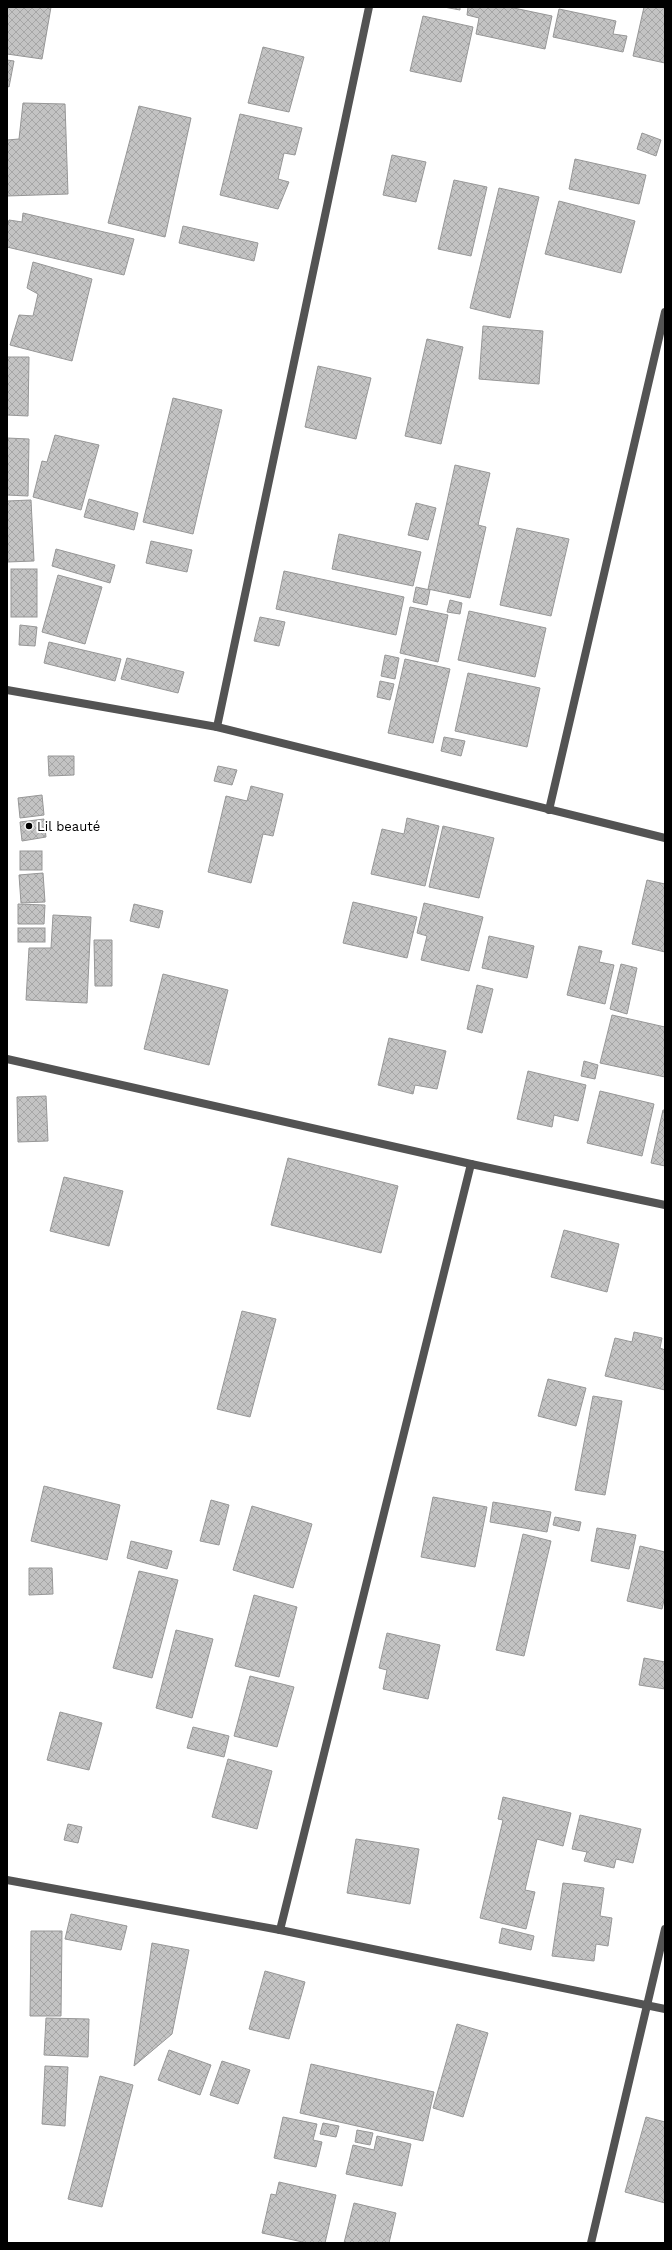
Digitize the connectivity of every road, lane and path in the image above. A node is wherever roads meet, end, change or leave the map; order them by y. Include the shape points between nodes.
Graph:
1 (369, 7) edge
2 (665, 312) edge
3 (7, 690) edge
4 (217, 727) junction
5 (550, 810) junction
6 (665, 838) edge
7 (7, 1059) edge
8 (471, 1164) junction
9 (665, 1205) edge
10 (7, 1880) edge
11 (665, 1929) edge
12 (280, 1930) junction
13 (646, 2006) junction
14 (665, 2009) edge
15 (591, 2243) edge

1 - 4 street
2 - 5 street
3 - 4 street
4 - 5 street
5 - 6 street
7 - 8 street
8 - 9 street
8 - 12 street
10 - 12 street
11 - 13 street
12 - 13 street
13 - 14 street
13 - 15 street

